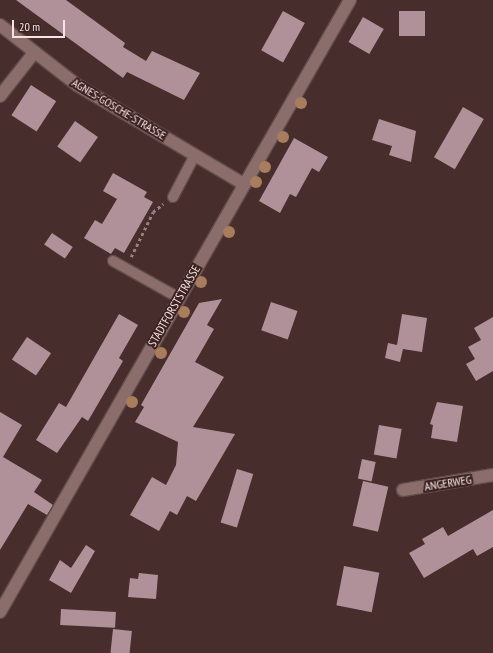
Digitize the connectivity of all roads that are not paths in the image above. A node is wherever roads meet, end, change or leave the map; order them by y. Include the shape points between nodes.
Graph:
1 (350, 0) edge
2 (0, 25) edge
3 (33, 54) junction
4 (0, 96) edge
5 (195, 155) junction
6 (244, 184) junction
7 (173, 197) road end
8 (113, 261) dead end
9 (179, 298) junction
10 (493, 475) edge
11 (403, 490) dead end
12 (0, 612) edge

1 - 6 main road, STADTFORSTSTRASSE
2 - 3 main road, AGNES-GOSCHE-STRASSE
3 - 4 main road
3 - 5 main road, AGNES-GOSCHE-STRASSE via 77,85
5 - 6 main road, AGNES-GOSCHE-STRASSE
5 - 7 lane
6 - 9 main road, STADTFORSTSTRASSE
8 - 9 lane
9 - 12 main road, STADTFORSTSTRASSE
10 - 11 main road, ANGERWEG

